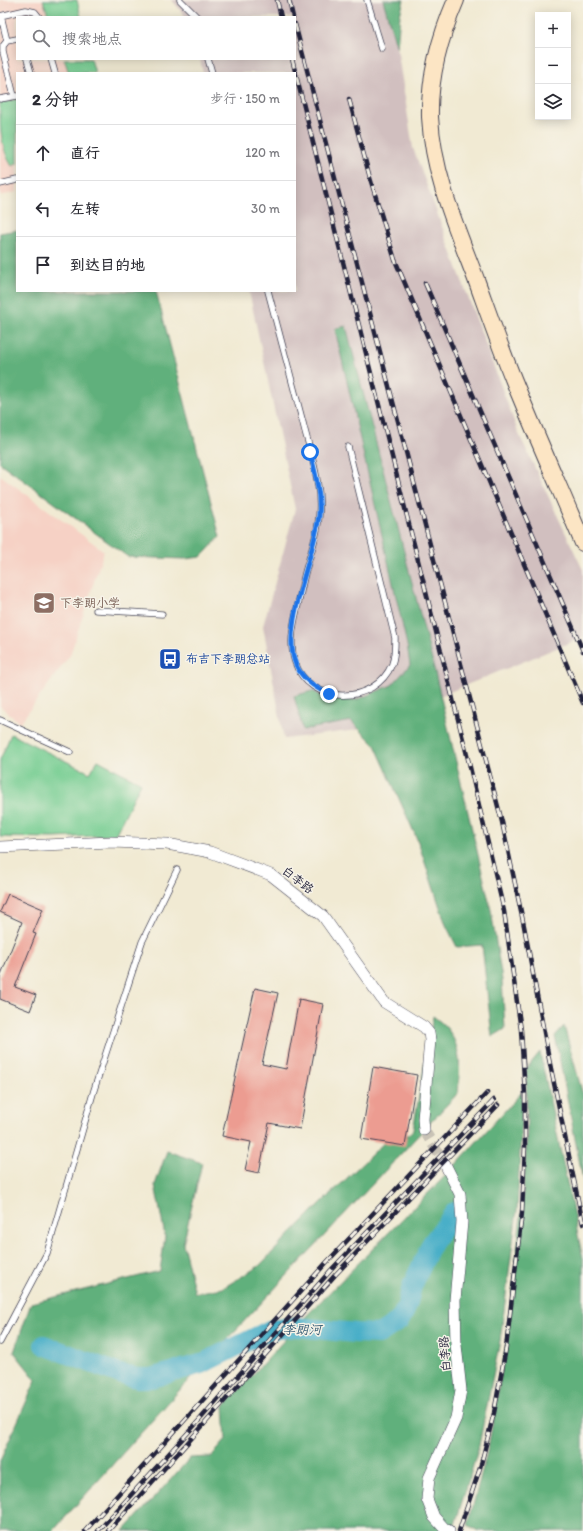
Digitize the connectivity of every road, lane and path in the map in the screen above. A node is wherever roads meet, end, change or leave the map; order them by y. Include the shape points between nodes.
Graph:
1 (180, 0) edge
2 (367, 0) edge
3 (456, 0) edge
4 (0, 16) edge
5 (38, 16) edge
6 (196, 16) edge
7 (16, 39) edge
8 (7, 41) junction
9 (382, 49) dead end
10 (27, 60) edge
11 (51, 60) edge
12 (208, 60) edge
13 (31, 72) edge
14 (55, 72) edge
15 (212, 72) edge
16 (16, 96) edge
17 (0, 99) edge
18 (16, 180) edge
19 (0, 184) edge
20 (268, 292) edge
21 (348, 447) dead end
22 (583, 543) edge
23 (96, 610) dead end
24 (162, 614) dead end
25 (0, 720) edge
26 (70, 752) dead end
27 (0, 847) edge
28 (177, 870) dead end
29 (424, 1130) tunnel mouth
30 (445, 1164) tunnel mouth
31 (0, 1342) edge
32 (449, 1531) edge

1 - 6 lane
2 - 9 lane
3 - 22 street via 436,54 430,91 432,144 451,214 514,381
4 - 5 lane via 26,10 35,12
4 - 8 lane
7 - 8 lane
8 - 16 lane via 3,46 3,52
10 - 13 lane
11 - 14 lane
12 - 15 lane
16 - 17 lane
18 - 19 lane
20 - 21 lane via 318,489 319,514 294,624 293,654 302,675 310,684 329,694 341,696 365,692 376,685 392,665 395,652 395,638
23 - 24 lane
25 - 26 lane
27 - 29 street, 白李路 via 111,842 167,844 210,852 271,875 323,916 384,1002 424,1027 429,1033
28 - 31 lane via 142,942 94,1090 47,1253
30 - 32 street, 白李路 via 460,1194 462,1222 454,1300 461,1390 456,1418 429,1478 427,1499 434,1517

